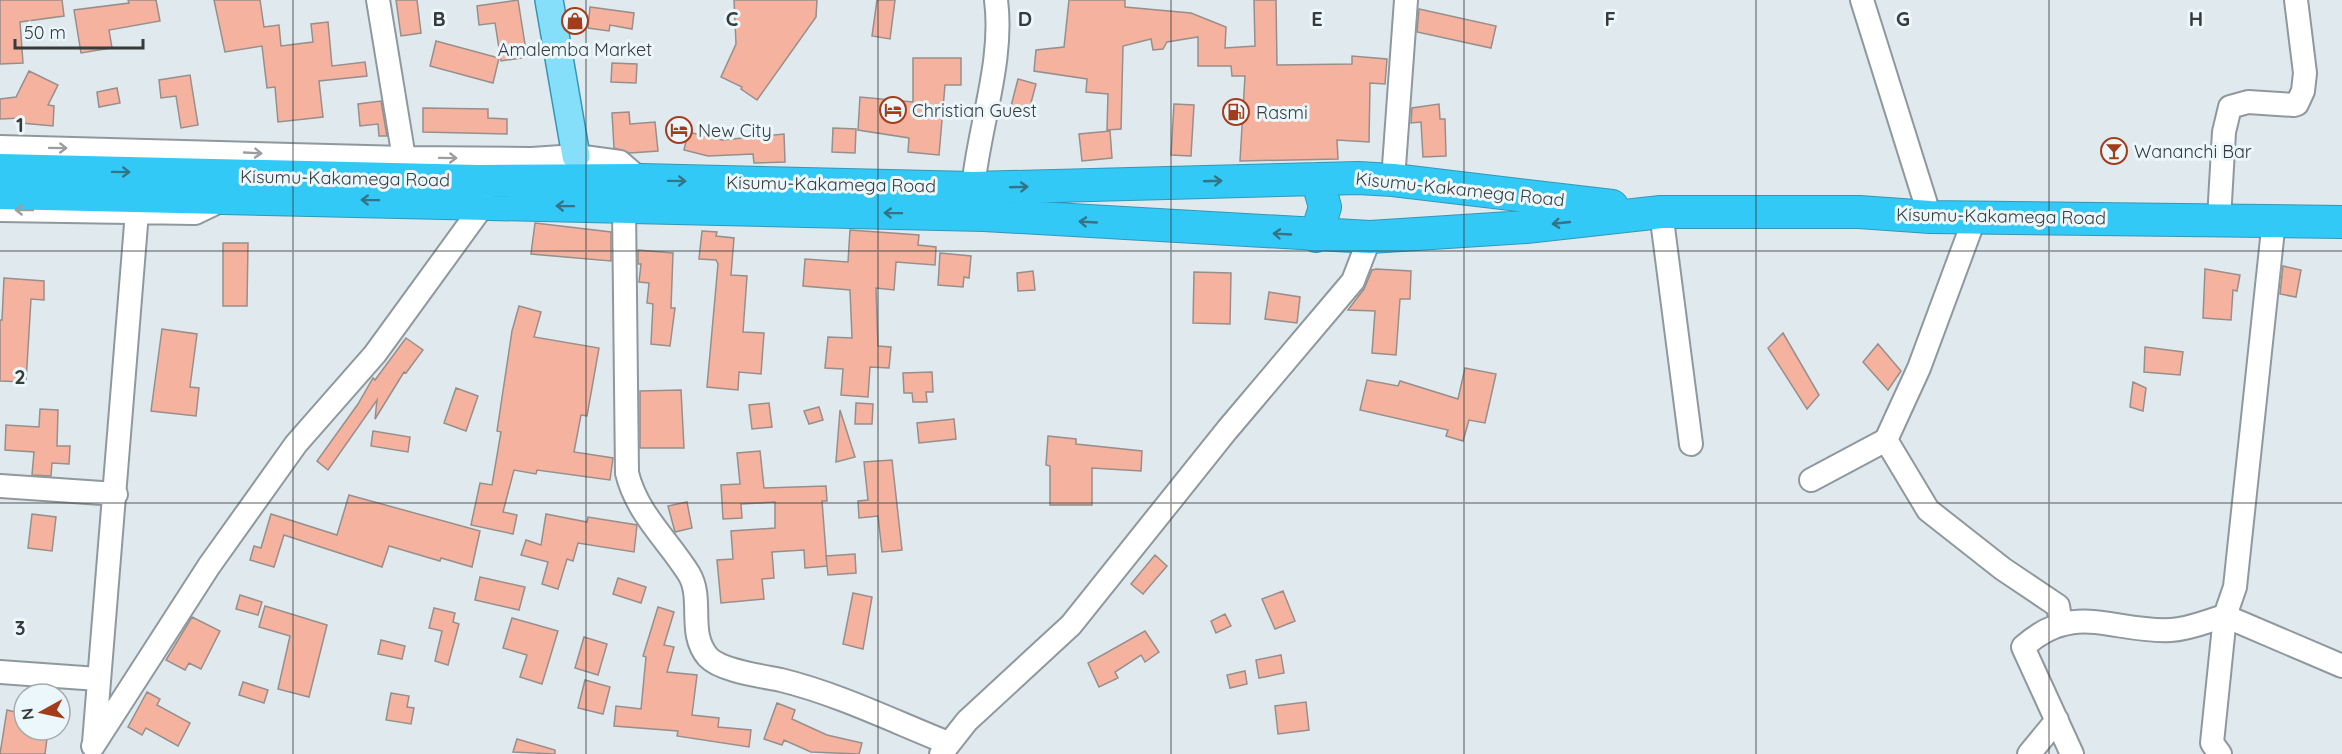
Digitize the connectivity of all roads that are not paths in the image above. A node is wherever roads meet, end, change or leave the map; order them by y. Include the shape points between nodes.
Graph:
1 (378, 0) edge
2 (549, 0) edge
3 (996, 0) edge
4 (1406, 0) edge
5 (1862, 0) edge
6 (2296, 0) edge
7 (0, 147) edge
8 (576, 156) junction
9 (404, 158) junction
10 (0, 170) edge
11 (1317, 178) junction
12 (641, 180) junction
13 (1394, 180) junction
14 (973, 188) junction
15 (0, 193) edge
16 (226, 198) junction
17 (484, 204) junction
18 (624, 207) junction
19 (0, 210) edge
20 (137, 212) junction
21 (1660, 212) junction
22 (1930, 217) junction
23 (1975, 217) junction
24 (2219, 219) junction
25 (2274, 220) junction
26 (2342, 222) edge
27 (1316, 236) junction
28 (1370, 237) junction
29 (1886, 440) junction
30 (1691, 444) dead end
31 (1811, 480) dead end
32 (0, 486) edge
33 (116, 494) junction
34 (2225, 616) junction
35 (2061, 624) junction
36 (2342, 666) edge
37 (0, 672) edge
38 (98, 679) junction
39 (2057, 720) junction
40 (944, 748) edge
41 (93, 750) edge
42 (2029, 754) edge
43 (2072, 754) edge
44 (2220, 754) edge

1 - 9 street
2 - 8 main road
3 - 14 street via 997,52
4 - 13 street
5 - 22 street
6 - 24 street via 2305,73 2303,91 2294,105 2248,102 2230,107 2224,132
7 -> 9 street
9 -> 8 street
8 - 12 street via 620,162
10 -> 12 highway, Kisumu-Kakamega Road via 478,181
11 - 13 highway, Kisumu-Kakamega Road
14 -> 11 highway, Kisumu-Kakamega Road
11 - 27 highway via 1325,207
12 -> 14 highway, Kisumu-Kakamega Road
13 - 21 highway, Kisumu-Kakamega Road
15 - 16 highway, Kisumu-Kakamega Road
17 -> 16 highway, Kisumu-Kakamega Road
16 - 20 street via 195,213
18 -> 17 highway, Kisumu-Kakamega Road
17 - 41 street via 375,354 296,444 209,567
27 -> 18 highway, Kisumu-Kakamega Road via 984,216
18 - 40 street via 627,473 648,520 690,575 702,648 719,665 808,687
20 -> 19 street
20 - 33 street
21 - 22 highway, Kisumu-Kakamega Road via 1859,212
21 -> 28 highway, Kisumu-Kakamega Road via 1526,227
21 - 30 street
22 - 23 highway, Kisumu-Kakamega Road
23 - 24 highway, Kisumu-Kakamega Road
23 - 29 street via 1919,368
24 - 25 highway, Kisumu-Kakamega Road
25 - 26 highway, Kisumu-Kakamega Road
25 - 34 street via 2235,587
27 - 28 highway, Kisumu-Kakamega Road
28 - 40 street via 1353,281 1071,625 967,721
29 - 31 street
29 - 35 street via 1928,510 2058,606
32 - 33 street
33 - 38 street
34 - 35 street via 2172,630 2083,621
34 - 36 street
34 - 44 street via 2212,743
35 - 39 street via 2038,633 2023,647
37 - 38 street
38 - 41 street
39 - 42 street
39 - 43 street

